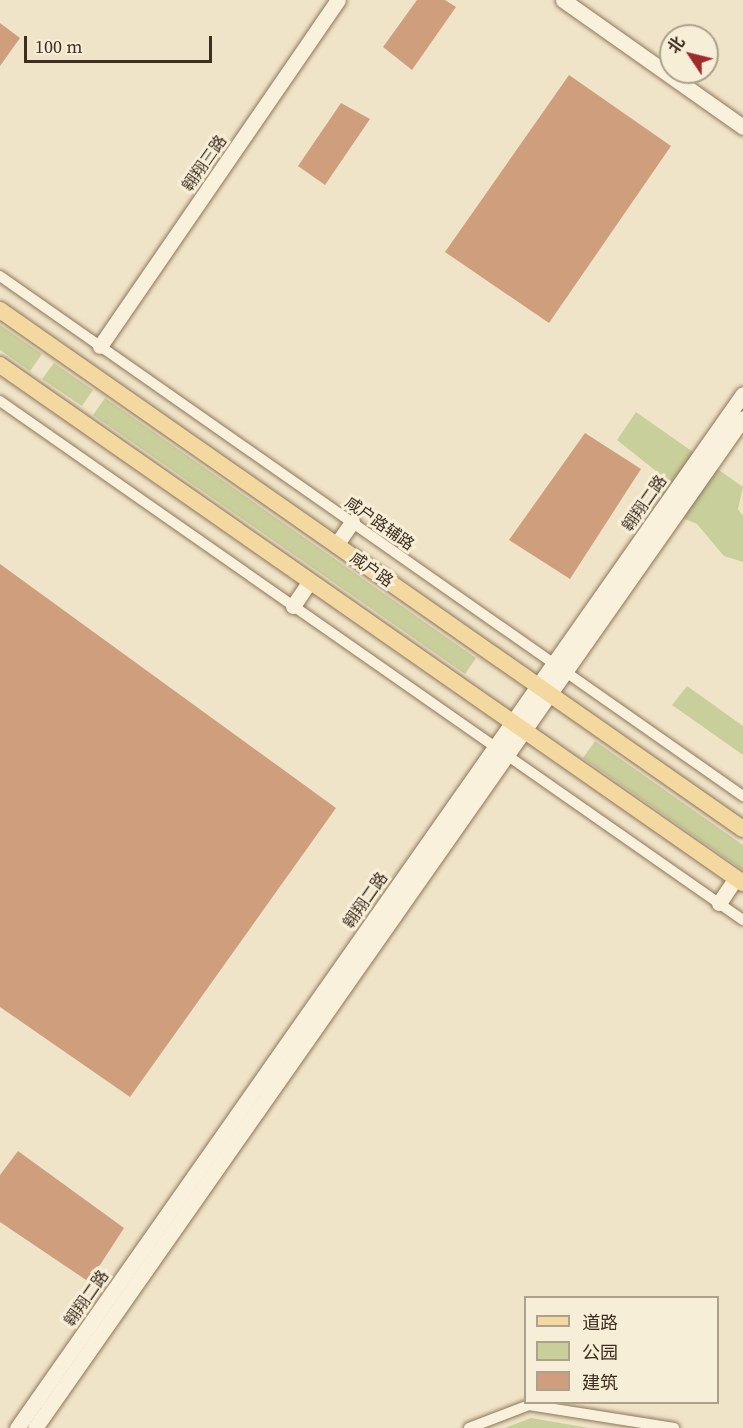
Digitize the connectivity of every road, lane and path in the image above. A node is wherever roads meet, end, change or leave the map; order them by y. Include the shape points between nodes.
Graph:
1 (338, 0) edge
2 (562, 0) edge
3 (743, 127) edge
4 (0, 276) edge
5 (0, 310) edge
6 (100, 346) junction
7 (0, 365) edge
8 (743, 394) edge
9 (0, 401) edge
10 (743, 417) edge
11 (352, 522) junction
12 (336, 545) junction
13 (310, 581) junction
14 (293, 606) junction
15 (559, 667) junction
16 (543, 689) junction
17 (518, 725) junction
18 (500, 751) junction
19 (743, 795) edge
20 (743, 829) edge
21 (740, 880) edge
22 (719, 903) junction
23 (743, 920) edge
24 (17, 1428) edge
25 (35, 1428) edge
26 (469, 1428) edge
27 (674, 1428) edge

1 - 6 street, 翱翔三路
2 - 3 street
4 - 6 street, 咸户路辅路
5 - 12 main road, 咸户路
6 - 11 street, 咸户路辅路
7 - 13 main road
8 - 15 street, 翱翔二路
9 - 14 street
10 - 15 street, 翱翔二路
11 - 12 street
11 - 15 street, 咸户路辅路
12 - 16 main road, 咸户路
13 - 14 street
13 - 17 main road
14 - 18 street
15 - 16 street, 翱翔二路
15 - 19 street, 咸户路辅路
16 - 17 street, 翱翔二路
16 - 20 main road, 咸户路
17 - 18 street, 翱翔二路
17 - 21 main road
18 - 22 street
18 - 24 street, 翱翔二路
18 - 25 street, 翱翔二路
21 - 22 street
22 - 23 street
26 - 27 street via 529,1406

